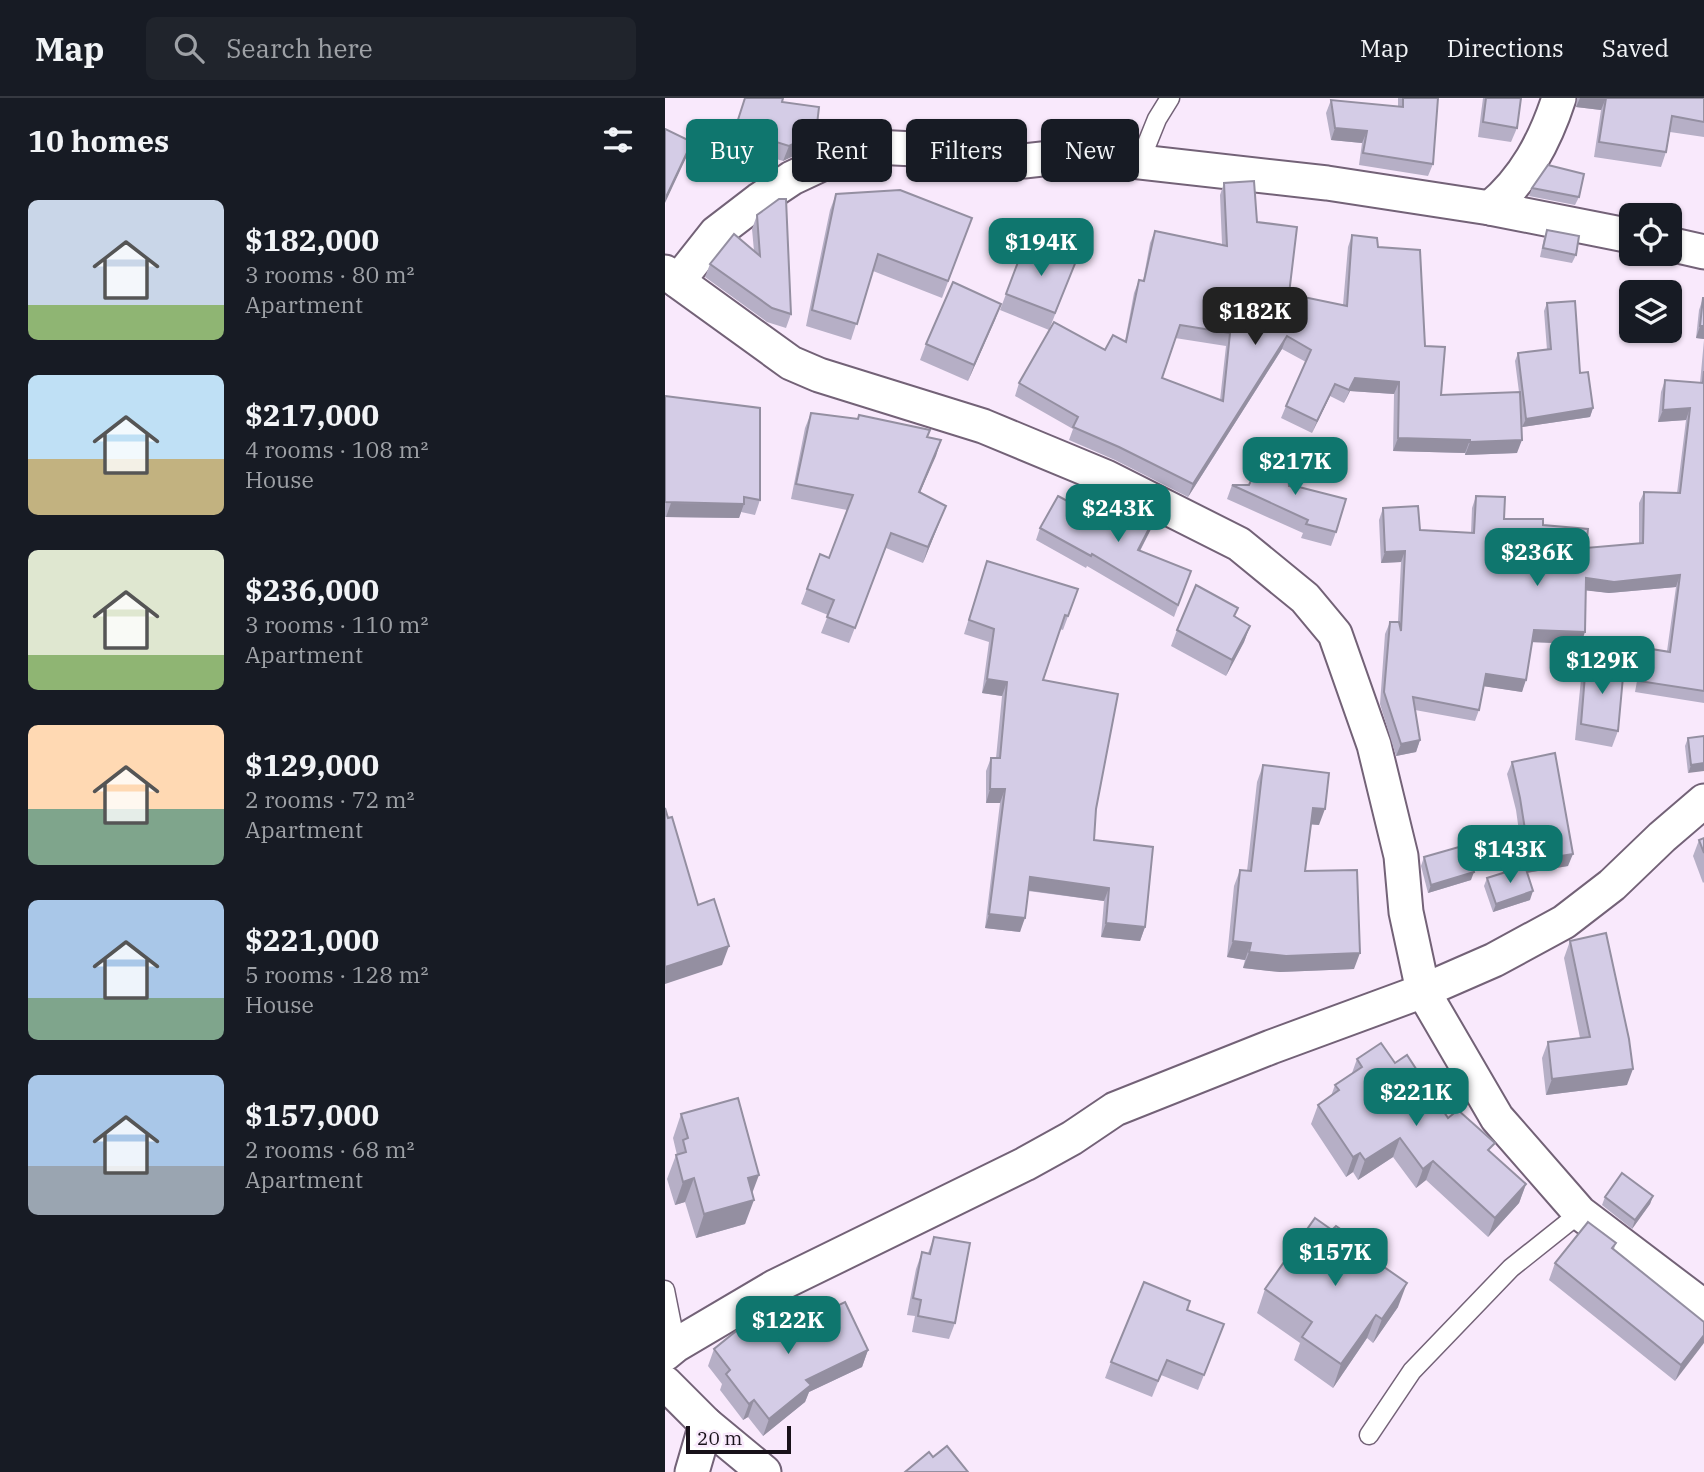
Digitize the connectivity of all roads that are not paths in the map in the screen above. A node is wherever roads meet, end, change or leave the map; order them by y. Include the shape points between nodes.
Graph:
1 (1170, 98) edge
2 (1559, 98) edge
3 (1140, 162) junction
4 (1490, 208) junction
5 (1619, 234) edge
6 (1682, 247) edge
7 (1704, 252) edge
8 (672, 276) edge
9 (1704, 801) edge
10 (1423, 991) junction
11 (1580, 1213) junction
12 (665, 1290) edge
13 (1704, 1307) edge
14 (670, 1350) edge
15 (665, 1383) edge
16 (706, 1424) junction
17 (1369, 1435) dead end
18 (692, 1472) edge
19 (764, 1472) edge

1 - 3 lane
2 - 4 street via 1535,156
3 - 4 street via 1327,183
3 - 8 street via 1078,155 987,160 874,147 841,155 759,200
4 - 5 street
6 - 7 street
8 - 10 street via 791,363 982,426 1106,477 1239,544 1305,598 1335,634 1374,745 1401,856 1406,912
9 - 10 street via 1564,922
10 - 11 street via 1497,1118
10 - 14 street via 1115,1109 1025,1164 776,1286
11 - 13 street
11 - 17 lane via 1511,1268 1412,1371
12 - 14 lane
15 - 16 street
16 - 18 street
16 - 19 street

